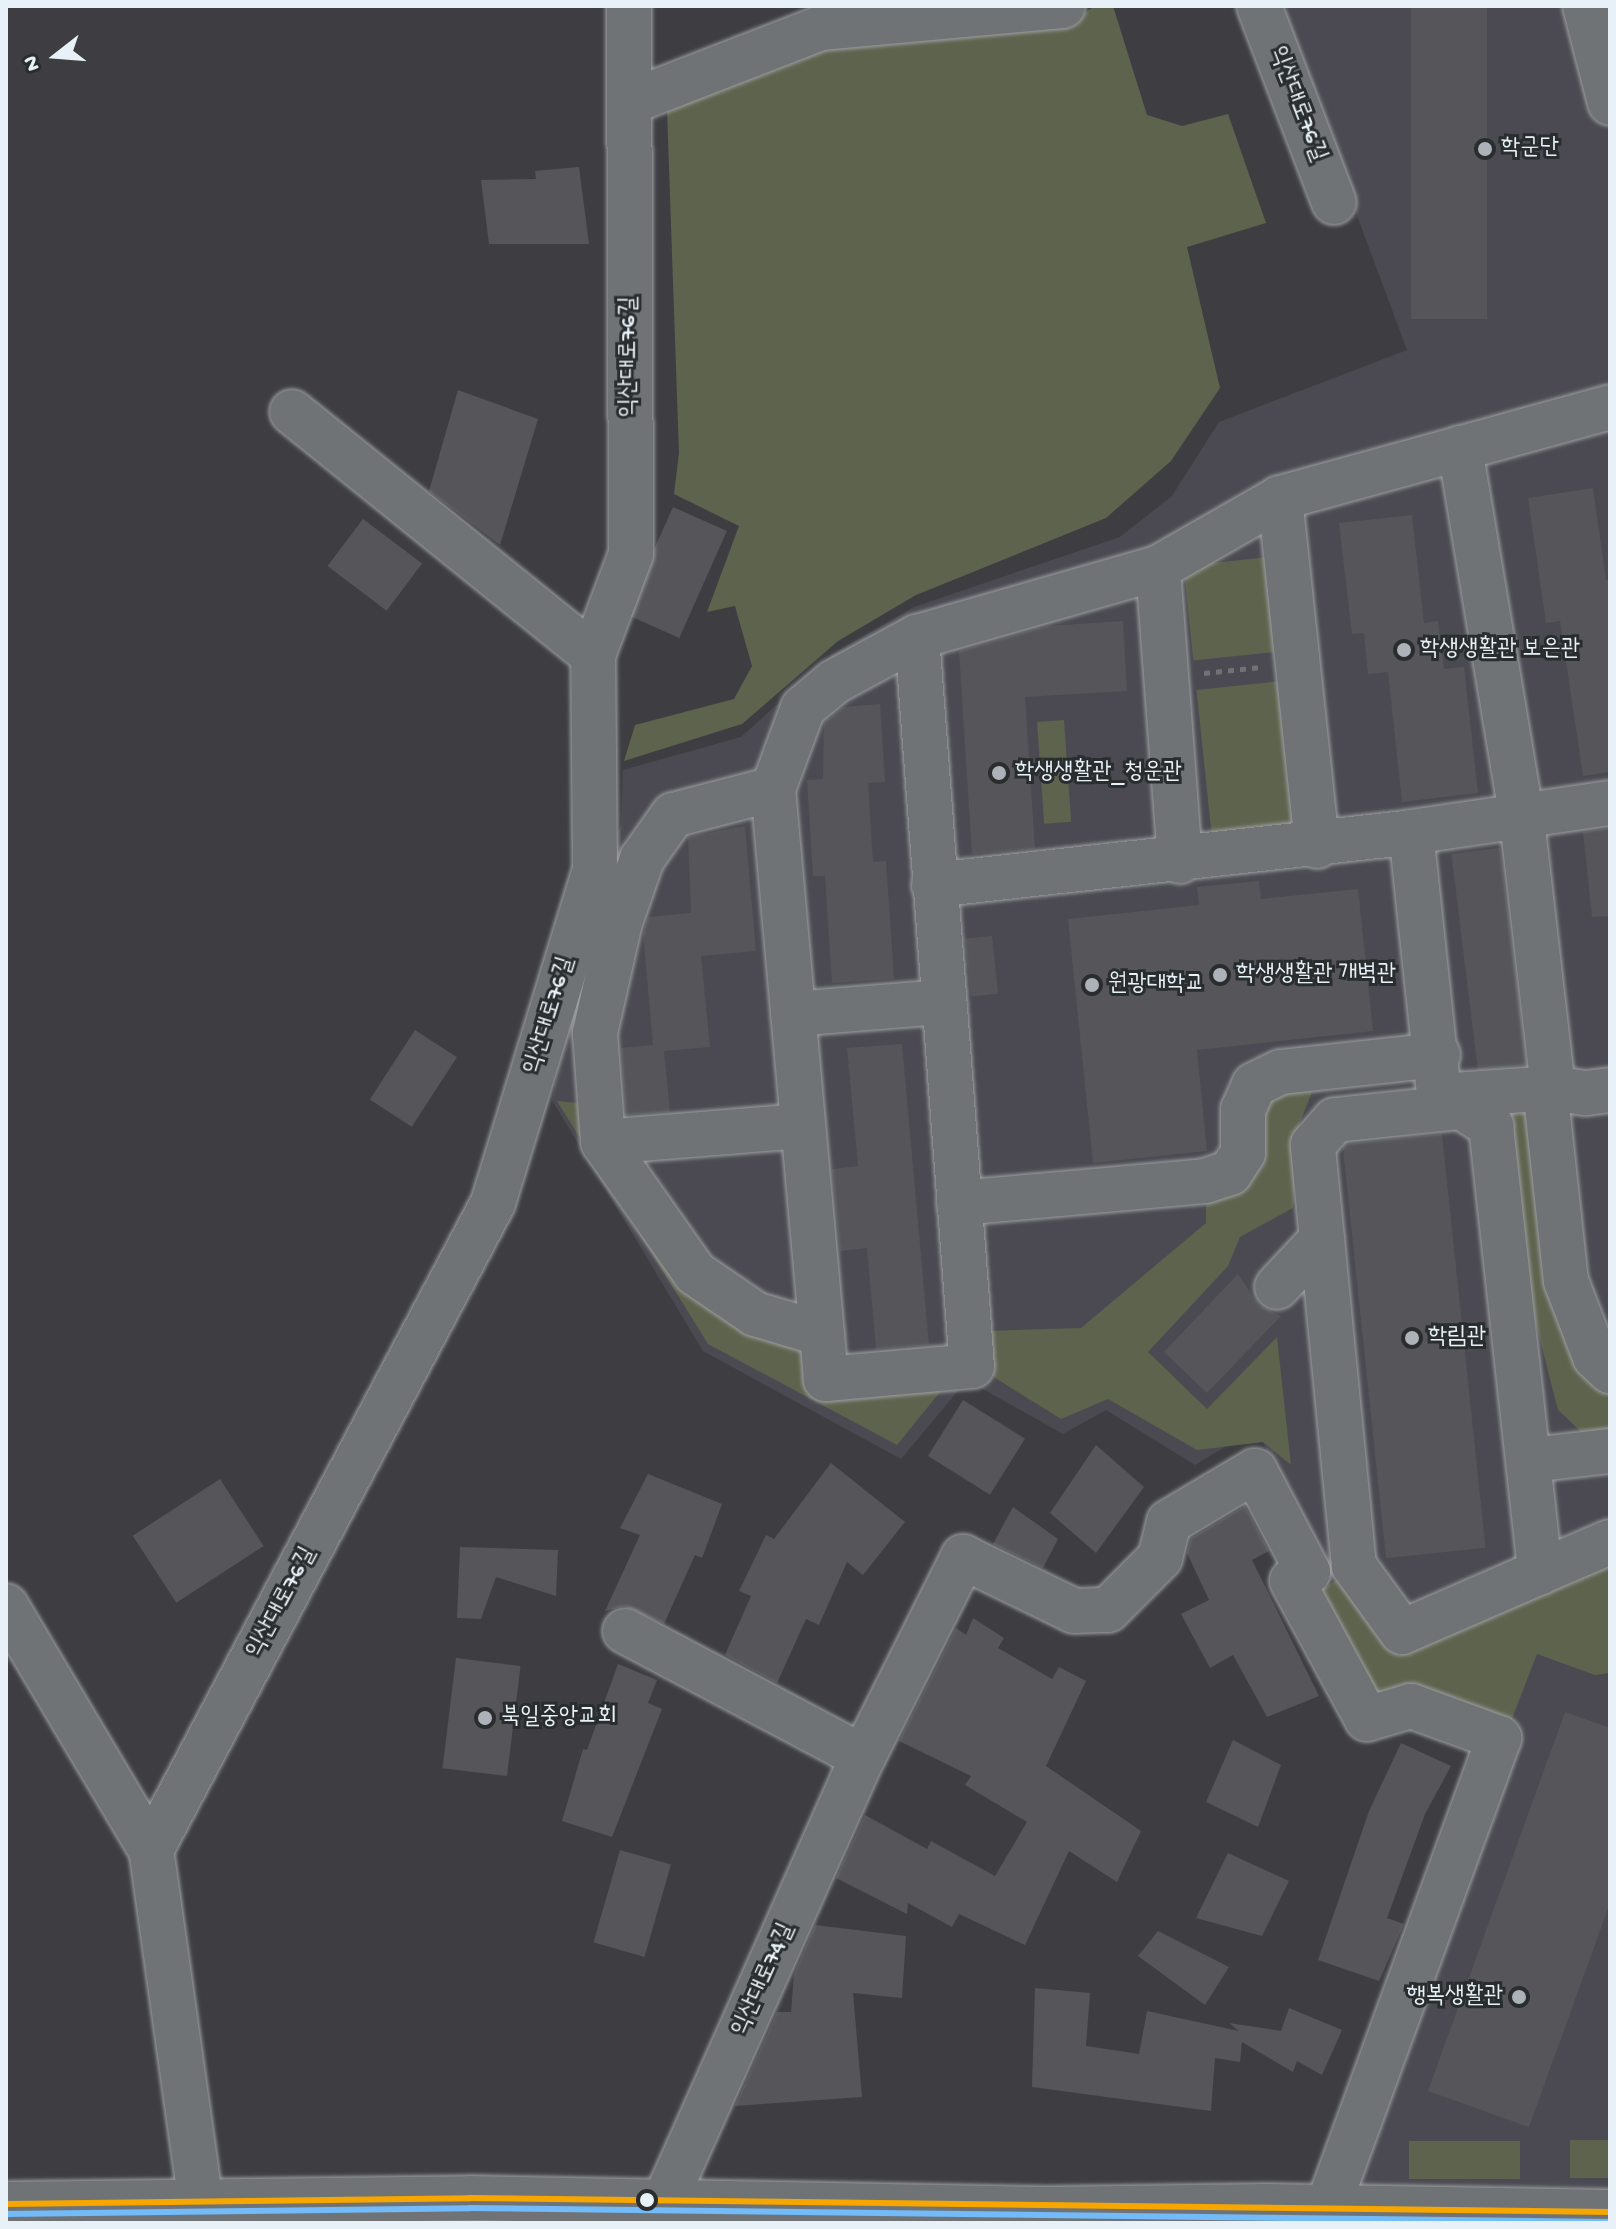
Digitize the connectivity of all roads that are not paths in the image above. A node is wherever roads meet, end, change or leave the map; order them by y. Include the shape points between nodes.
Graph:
1 (629, 6) edge
2 (1063, 6) edge
3 (1259, 6) edge
4 (1585, 6) edge
5 (630, 102) junction
6 (1610, 103) edge
7 (1334, 202) dead end
8 (1610, 407) edge
9 (292, 412) dead end
10 (1460, 448) junction
11 (1280, 498) junction
12 (1158, 568) junction
13 (917, 637) junction
14 (593, 655) junction
15 (773, 789) junction
16 (1610, 803) edge
17 (1521, 813) junction
18 (1411, 832) junction
19 (1317, 846) junction
20 (1180, 861) junction
21 (934, 885) junction
22 (941, 1002) junction
23 (793, 1014) junction
24 (1438, 1055) junction
25 (1549, 1088) junction
26 (1610, 1090) edge
27 (801, 1126) junction
28 (603, 1142) junction
29 (959, 1203) junction
30 (1322, 1239) junction
31 (1277, 1287) dead end
32 (822, 1334) junction
33 (1610, 1371) edge
34 (1610, 1451) edge
35 (1531, 1460) junction
36 (1610, 1542) edge
37 (1540, 1572) junction
38 (6, 1606) edge
39 (625, 1631) dead end
40 (863, 1757) junction
41 (151, 1850) junction
42 (664, 2203) junction
43 (6, 2204) edge
44 (201, 2204) junction
45 (1327, 2209) junction
46 (465, 2211) edge
47 (1610, 2212) edge
48 (357, 2213) edge
49 (1268, 2214) edge

1 - 5 street, 익산대로76길
2 - 5 street via 821,28
3 - 7 street, 익산대로76길
4 - 6 street
5 - 14 street, 익산대로76길 via 631,554
8 - 10 street
9 - 14 street
10 - 11 street
10 - 17 street
11 - 12 street
11 - 19 street
12 - 13 street
12 - 20 street
13 - 15 street via 834,682 803,708
13 - 21 street
14 - 41 street, 익산대로76길 via 595,870 493,1203
15 - 23 street
15 - 28 street via 673,815 642,859 620,922 595,1033
16 - 17 street
17 - 18 street
17 - 25 street
18 - 19 street
18 - 24 street
19 - 20 street
20 - 21 street
21 - 22 street
22 - 23 street
22 - 29 street
23 - 27 street
24 - 25 street via 1439,1096
24 - 29 street via 1281,1072 1254,1085 1243,1110 1243,1153 1230,1173 1205,1181
25 - 26 street
25 - 33 street via 1566,1281 1595,1357
27 - 28 street
27 - 32 street
28 - 32 street via 695,1273 755,1314
29 - 32 street via 972,1366 826,1379
30 - 31 street
30 - 35 street via 1313,1145 1335,1120 1461,1107 1491,1126
30 - 37 street via 1354,1566 1402,1632
34 - 35 street
35 - 37 street
36 - 37 street
38 - 41 street
39 - 40 street
40 - 42 street, 익산대로74길
40 - 45 street, 익산대로74길 via 963,1557 1074,1611 1108,1610 1160,1558 1169,1522 1255,1471 1308,1572 1292,1581 1367,1719 1411,1706 1499,1738
41 - 44 street
42 - 46 street
42 - 49 street
43 - 44 street
44 - 48 street
45 - 47 street
45 - 49 street
46 - 48 street

